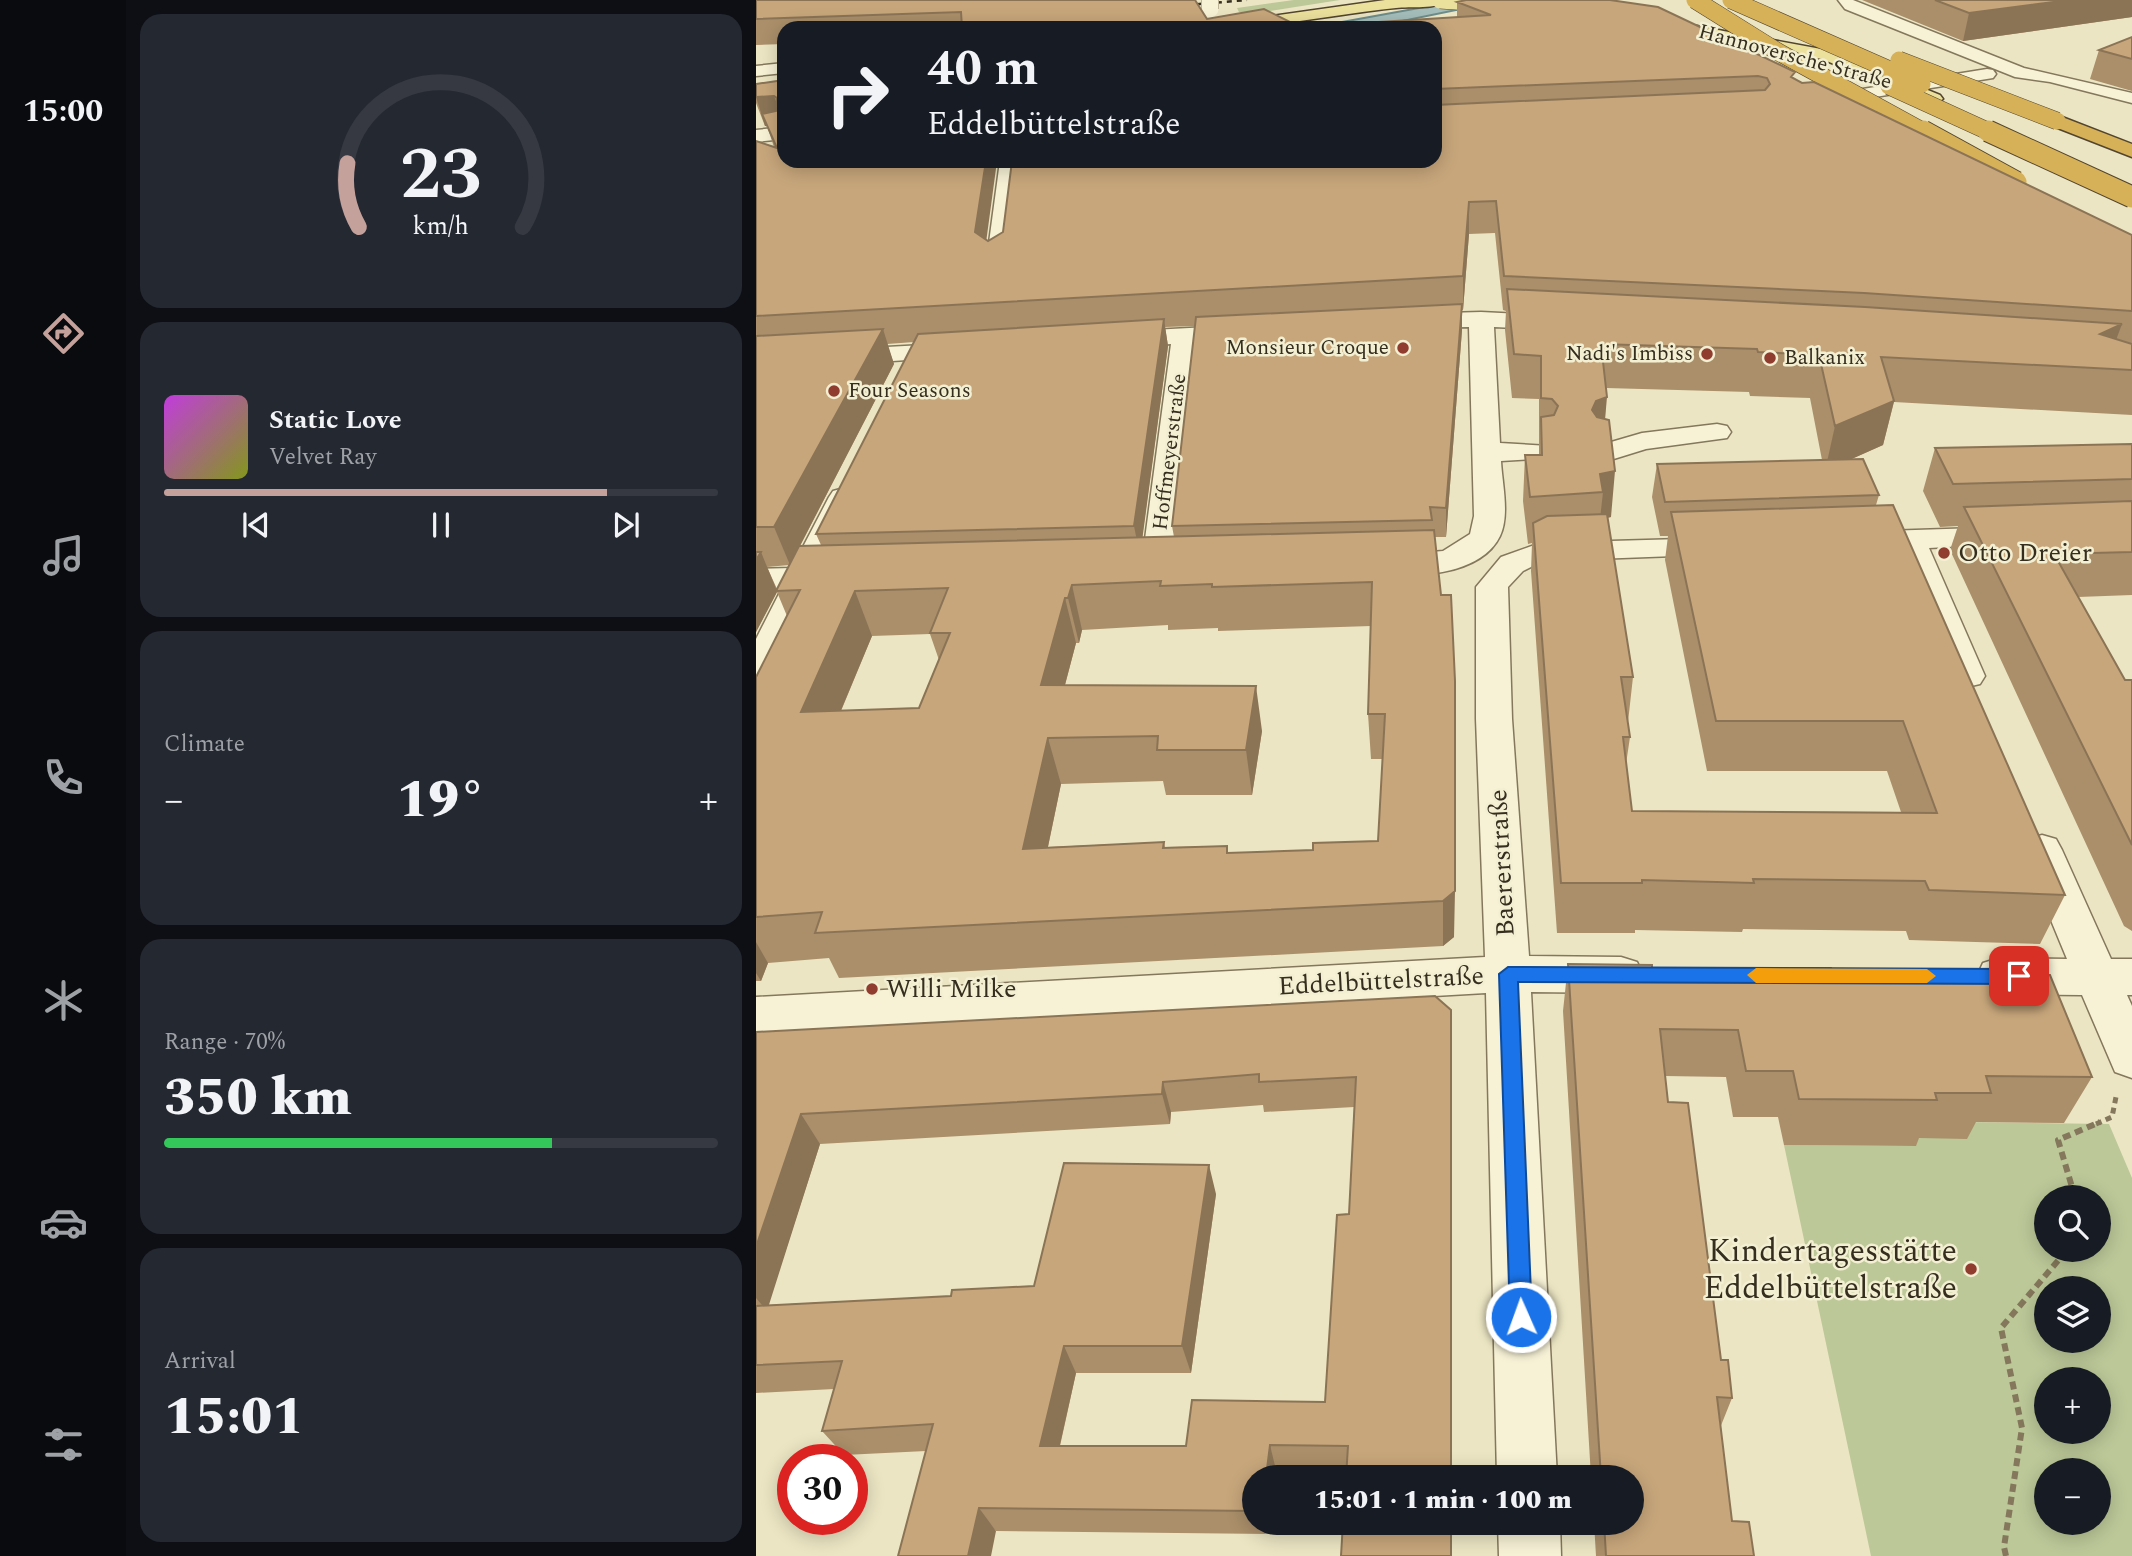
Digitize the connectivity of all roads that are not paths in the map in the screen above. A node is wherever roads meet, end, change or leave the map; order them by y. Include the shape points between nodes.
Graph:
1 (1440, 0) edge
2 (1695, 0) edge
3 (1732, 0) edge
4 (1882, 0) edge
5 (1847, 3) edge
6 (1210, 4) edge
7 (1531, 5) joint
8 (1471, 18) edge
9 (1216, 21) edge
10 (1271, 21) edge
11 (1641, 22) edge
12 (777, 53) edge
13 (756, 54) edge
14 (777, 69) edge
15 (756, 71) edge
16 (2021, 73) junction
17 (1908, 87) junction
18 (2132, 98) edge
19 (1798, 104) edge
20 (777, 134) edge
21 (756, 136) edge
22 (2132, 151) edge
23 (1009, 168) edge
24 (2132, 177) edge
25 (2132, 190) edge
26 (2034, 192) edge
27 (2132, 197) edge
28 (997, 265) edge
29 (1481, 319) junction
30 (1385, 322) edge
31 (1578, 324) edge
32 (1265, 330) edge
33 (1185, 336) junction
34 (1088, 342) edge
35 (985, 349) edge
36 (756, 362) edge
37 (1717, 432) dead end
38 (1486, 452) junction
39 (1539, 452) edge
40 (1604, 453) edge
41 (859, 465) edge
42 (2034, 535) edge
43 (1909, 539) junction
44 (1828, 542) edge
45 (1748, 546) edge
46 (1486, 560) junction
47 (1349, 565) edge
48 (1191, 568) edge
49 (1157, 569) junction
50 (1122, 570) edge
51 (859, 575) edge
52 (805, 576) junction
53 (756, 579) edge
54 (756, 673) edge
55 (1978, 701) edge
56 (2029, 818) edge
57 (1508, 974) junction
58 (1655, 975) edge
59 (1960, 976) edge
60 (2115, 977) edge
61 (756, 1016) edge
62 (2132, 1058) edge
63 (1527, 1465) edge
64 (1529, 1535) edge
65 (1530, 1556) edge

1 - 7 main road, bridge
1 - 10 main road
2 - 26 highway, bridge via 1780,53
2 - 27 highway, bridge
3 - 22 highway, bridge
3 - 24 highway, bridge
4 - 5 street
5 - 16 street
6 - 9 street
7 - 8 street
11 - 17 main road, Hannoversche Straße via 1816,58
12 - 13 street
14 - 15 street
16 - 17 street
16 - 18 street
17 - 19 street
17 - 25 main road, Hannoversche Straße
20 - 21 street
23 - 28 street
29 - 30 street
29 - 31 street
29 - 38 street, Baererstraße
32 - 33 street
33 - 34 street
33 - 49 street, Hoffmeyerstraße
35 - 36 street via 908,366
37 - 40 street via 1642,441
38 - 39 street
38 - 46 street, Baererstraße
41 - 52 street
42 - 43 street
43 - 44 street
43 - 55 street
45 - 46 street via 1541,552
46 - 47 street
46 - 57 street, Baererstraße via 1492,587
48 - 49 street
49 - 50 street
51 - 52 street
52 - 53 street
52 - 54 street
56 - 60 street
57 - 58 street, Eddelbüttelstraße
57 - 61 street, Eddelbüttelstraße
57 - 63 street, Baererstraße
59 - 60 street
60 - 62 street
64 - 65 street

